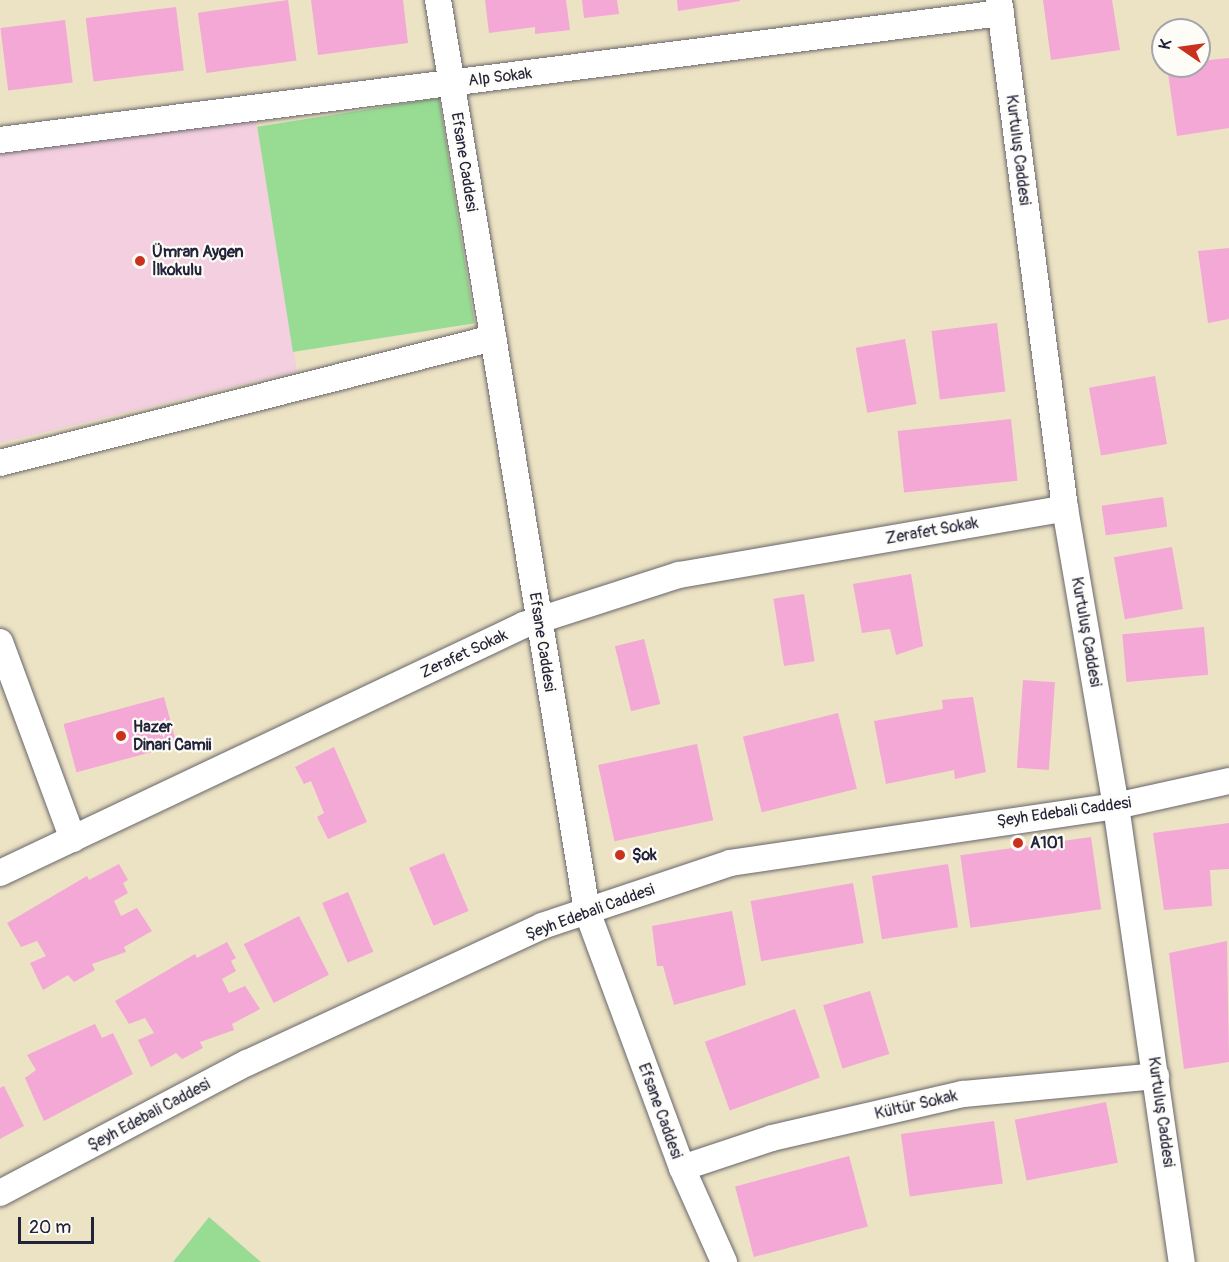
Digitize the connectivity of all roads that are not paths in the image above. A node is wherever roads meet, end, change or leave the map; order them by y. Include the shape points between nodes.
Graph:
1 (438, 0) edge
2 (1000, 7) edge
3 (452, 83) junction
4 (0, 140) edge
5 (493, 338) junction
6 (0, 464) edge
7 (1065, 508) junction
8 (539, 620) junction
9 (0, 642) edge
10 (1229, 782) edge
11 (1116, 806) junction
12 (73, 839) junction
13 (0, 873) edge
14 (586, 911) junction
15 (1156, 1076) junction
16 (682, 1168) junction
17 (0, 1193) edge
18 (724, 1262) edge
19 (1182, 1262) edge

1 - 3 street, Efsane Caddesi
2 - 3 street, Alp Sokak
2 - 7 street, Kurtuluş Caddesi
3 - 4 street, Alp Sokak
3 - 5 street, Efsane Caddesi
5 - 6 street
5 - 8 street, Efsane Caddesi
7 - 8 street, Zerafet Sokak via 679,575
7 - 11 street, Kurtuluş Caddesi
8 - 12 street, Zerafet Sokak
8 - 14 street, Efsane Caddesi
9 - 12 street
10 - 11 street, Şeyh Edebali Caddesi
11 - 14 street, Şeyh Edebali Caddesi via 730,863
11 - 15 street, Kurtuluş Caddesi
12 - 13 street, Zerafet Sokak
14 - 16 street, Efsane Caddesi
14 - 17 street, Şeyh Edebali Caddesi via 542,927 247,1063
15 - 16 street, Kültür Sokak via 963,1094 772,1138
15 - 19 street, Kurtuluş Caddesi
16 - 18 street, Efsane Caddesi

